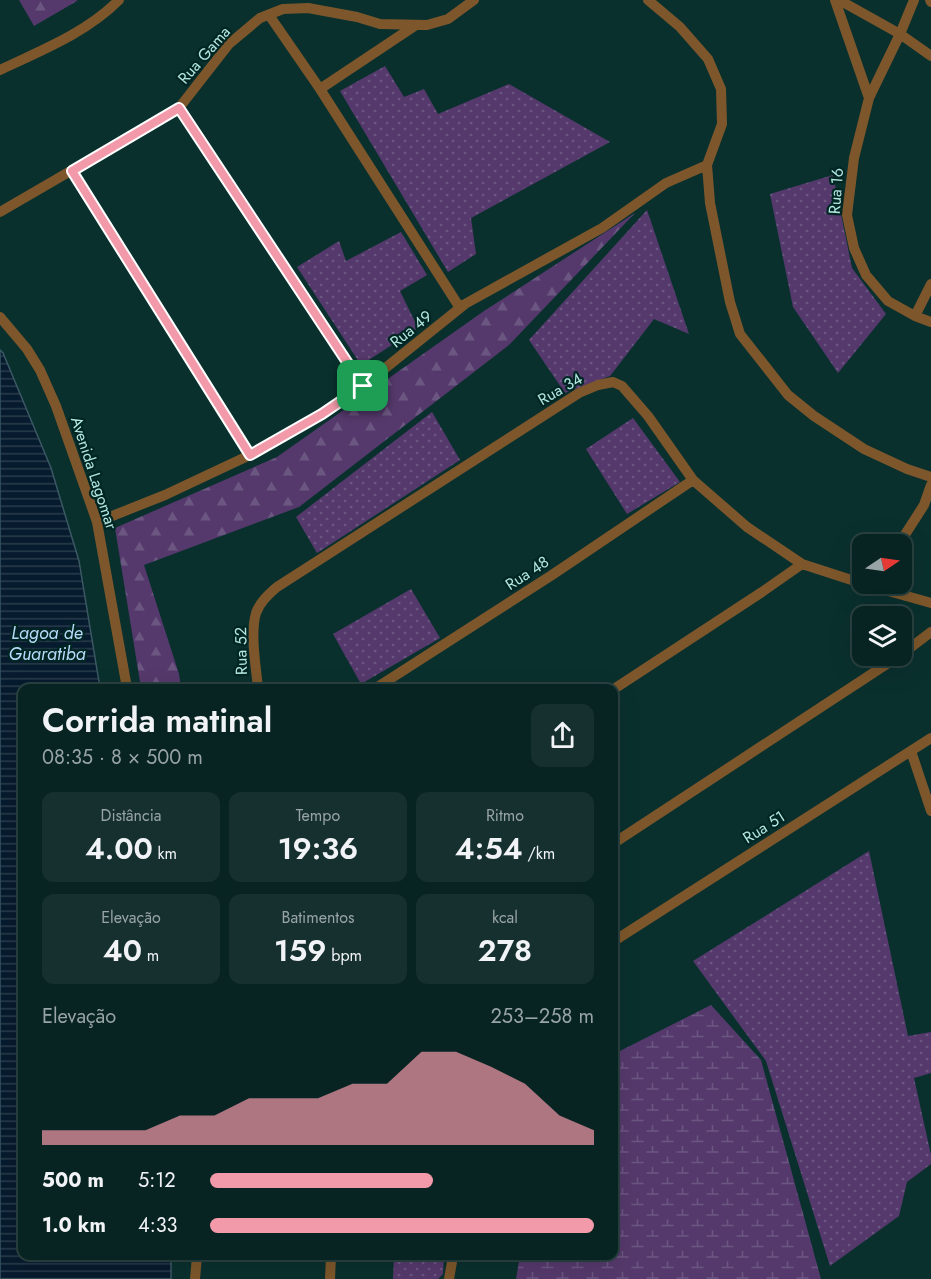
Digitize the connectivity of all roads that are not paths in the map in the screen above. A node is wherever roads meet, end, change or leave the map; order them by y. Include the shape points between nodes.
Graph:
1 (119, 0) edge
2 (474, 0) edge
3 (648, 0) edge
4 (837, 0) edge
5 (914, 0) edge
6 (269, 15) junction
7 (416, 25) junction
8 (900, 34) junction
9 (931, 56) edge
10 (0, 70) edge
11 (320, 89) junction
12 (869, 98) junction
13 (179, 108) junction
14 (706, 165) junction
15 (72, 171) junction
16 (0, 212) edge
17 (931, 284) edge
18 (460, 308) junction
19 (915, 316) junction
20 (0, 318) edge
21 (931, 322) edge
22 (363, 386) junction
23 (250, 455) junction
24 (931, 477) edge
25 (693, 480) junction
26 (931, 485) edge
27 (97, 522) junction
28 (905, 534) edge
29 (802, 564) junction
30 (852, 579) edge
31 (901, 594) edge
32 (931, 603) edge
33 (256, 613) joint
34 (931, 632) edge
35 (912, 646) edge
36 (883, 666) edge
37 (126, 684) edge
38 (258, 684) edge
39 (382, 684) edge
40 (618, 685) edge
41 (931, 738) edge
42 (911, 751) junction
43 (931, 811) edge
44 (618, 840) edge
45 (618, 938) edge
46 (197, 1260) edge
47 (331, 1260) edge
48 (452, 1260) edge
49 (195, 1279) edge
50 (330, 1279) edge
51 (449, 1279) edge

1 - 10 street via 104,15 64,39
2 - 7 street, Rua Gama via 448,19 427,26
3 - 14 street via 680,27 708,59 721,89 722,124
4 - 8 street
4 - 12 street
5 - 8 street, Rua 16
6 - 7 street, Rua Gama via 283,9 308,8 380,24
6 - 11 street
6 - 13 street, Rua Gama via 229,44
7 - 11 street
8 - 9 street
8 - 12 street, Rua 16
11 - 18 street
12 - 19 street, Rua 16 via 854,158 847,215 854,248 866,275 888,301
13 - 15 street, Rua Gama
13 - 22 street
14 - 18 street, Rua 49 via 666,183 602,228
14 - 24 street via 730,303 740,334 788,395 814,416 864,450
15 - 16 street, Rua Gama
15 - 23 street
17 - 19 street
18 - 22 street, Rua 49
19 - 21 street, Rua 16
20 - 27 street, Avenida Lagomar via 40,370
22 - 23 street, Rua 49
23 - 27 street, Rua 49
25 - 29 street, Rua 34 via 747,527
25 - 33 street, Rua 34 via 622,386 613,382 598,385 579,393 276,587
25 - 39 street, Rua 48
26 - 28 street
27 - 37 street, Avenida Lagomar
29 - 30 street, Rua 34
29 - 40 street
31 - 32 street, Rua 34
33 - 38 street, Rua 52
34 - 35 street
36 - 44 street
41 - 42 street, Rua 51
42 - 43 street
42 - 45 street, Rua 51
46 - 49 street
47 - 50 street
48 - 51 street

